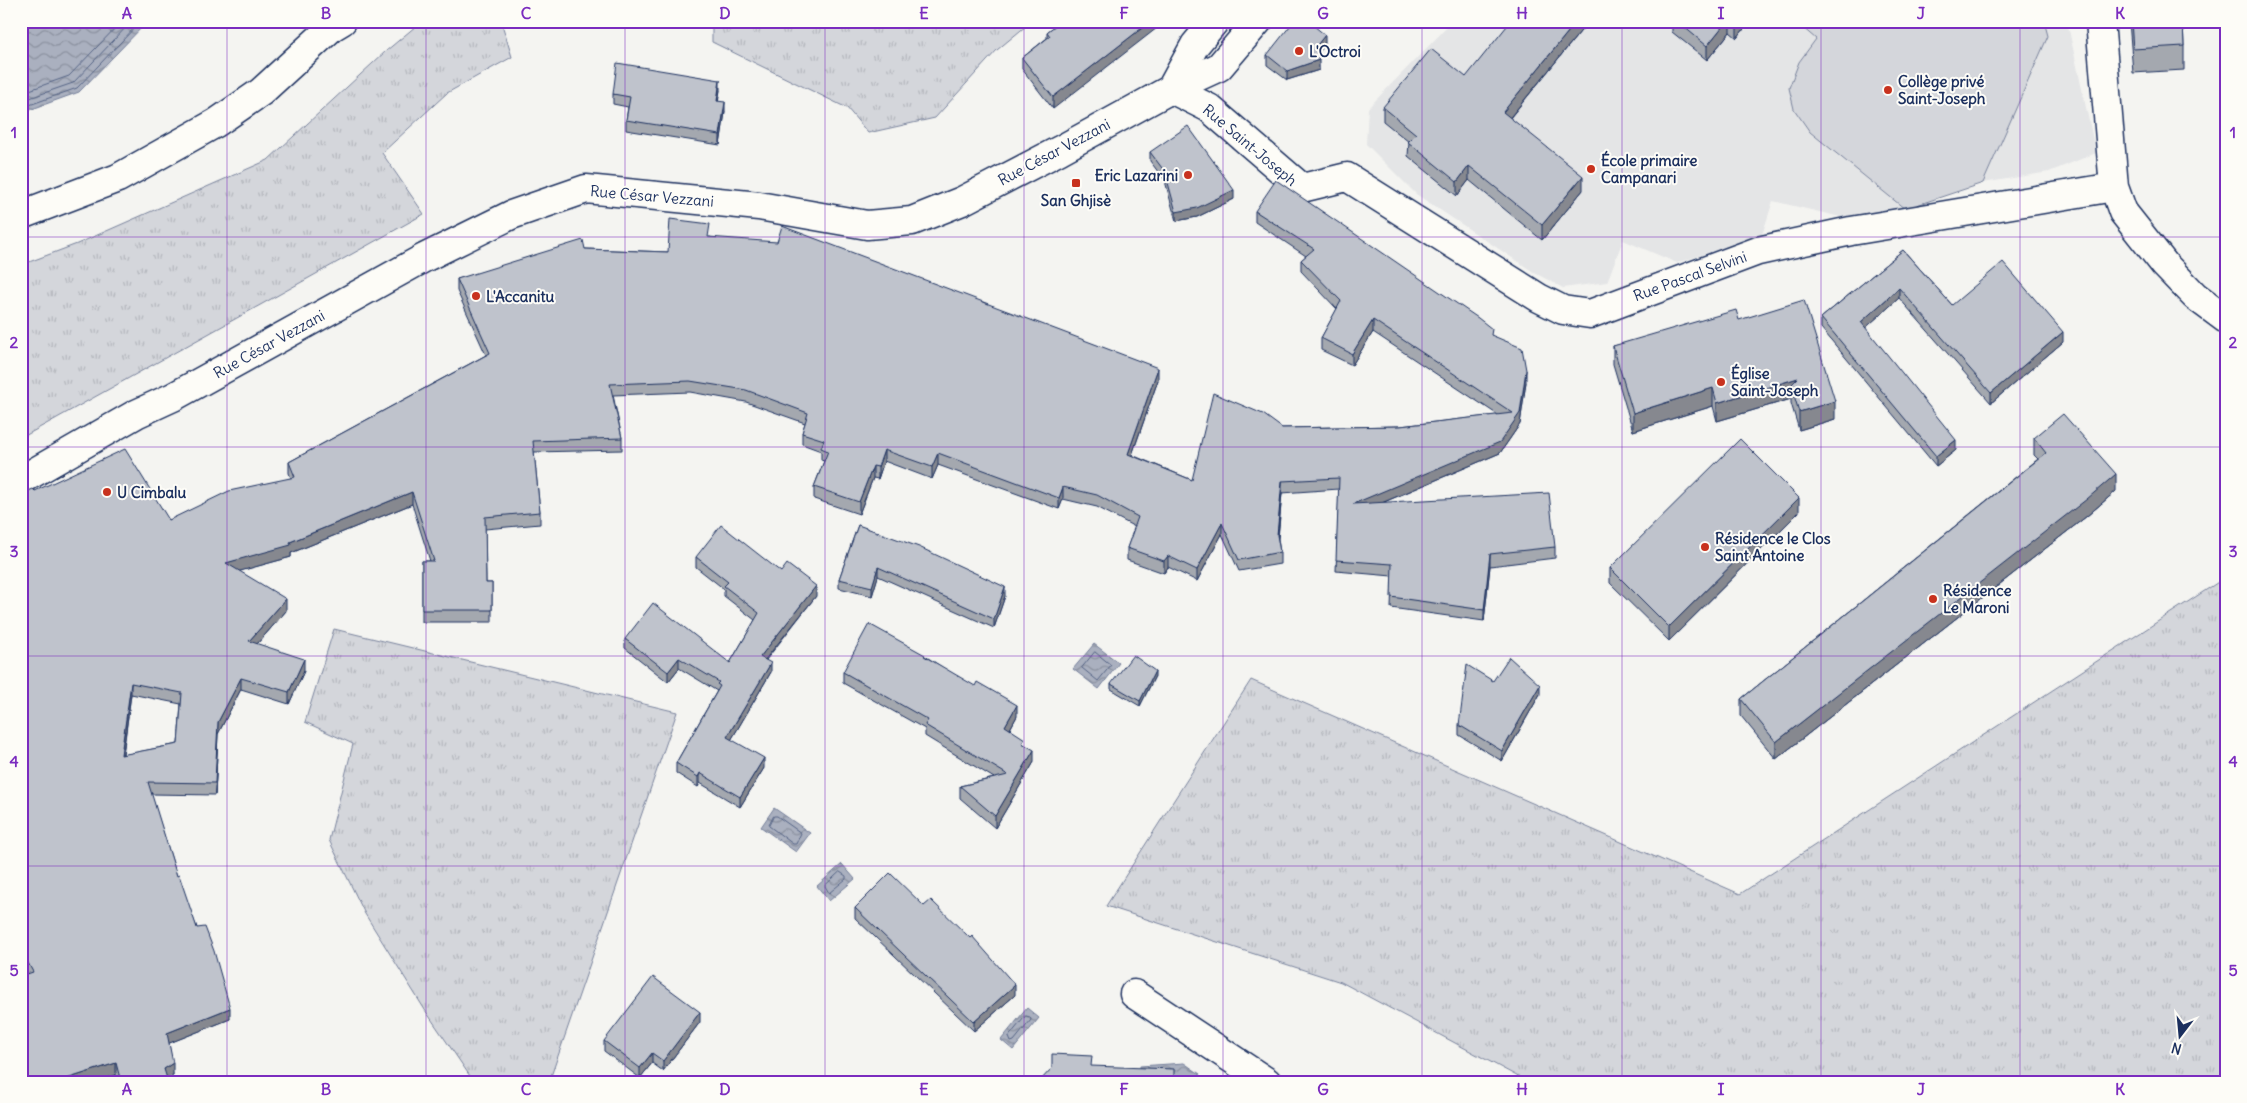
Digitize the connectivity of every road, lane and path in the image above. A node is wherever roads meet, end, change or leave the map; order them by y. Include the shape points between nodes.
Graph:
1 (342, 21) edge
2 (1215, 21) edge
3 (1258, 21) edge
4 (2100, 21) edge
5 (1171, 89) junction
6 (2114, 187) junction
7 (1302, 188) joint
8 (21, 215) edge
9 (2226, 319) edge
10 (21, 480) edge
11 (1134, 994) dead end
12 (1267, 1082) edge

1 - 8 main road via 261,92 216,123 118,178
2 - 5 main road via 1195,45
3 - 5 main road, Rue César Vezzani via 1219,67
4 - 6 main road
5 - 7 main road, Rue Saint-Joseph via 1208,108
5 - 10 main road, Rue César Vezzani via 962,201 912,221 867,225 759,206 586,189 511,215 424,258
6 - 7 main road, Rue Pascal Selvini via 1758,251 1590,314 1563,310 1539,298 1347,177
6 - 9 main road via 2122,212 2165,265 2195,296
11 - 12 main road

